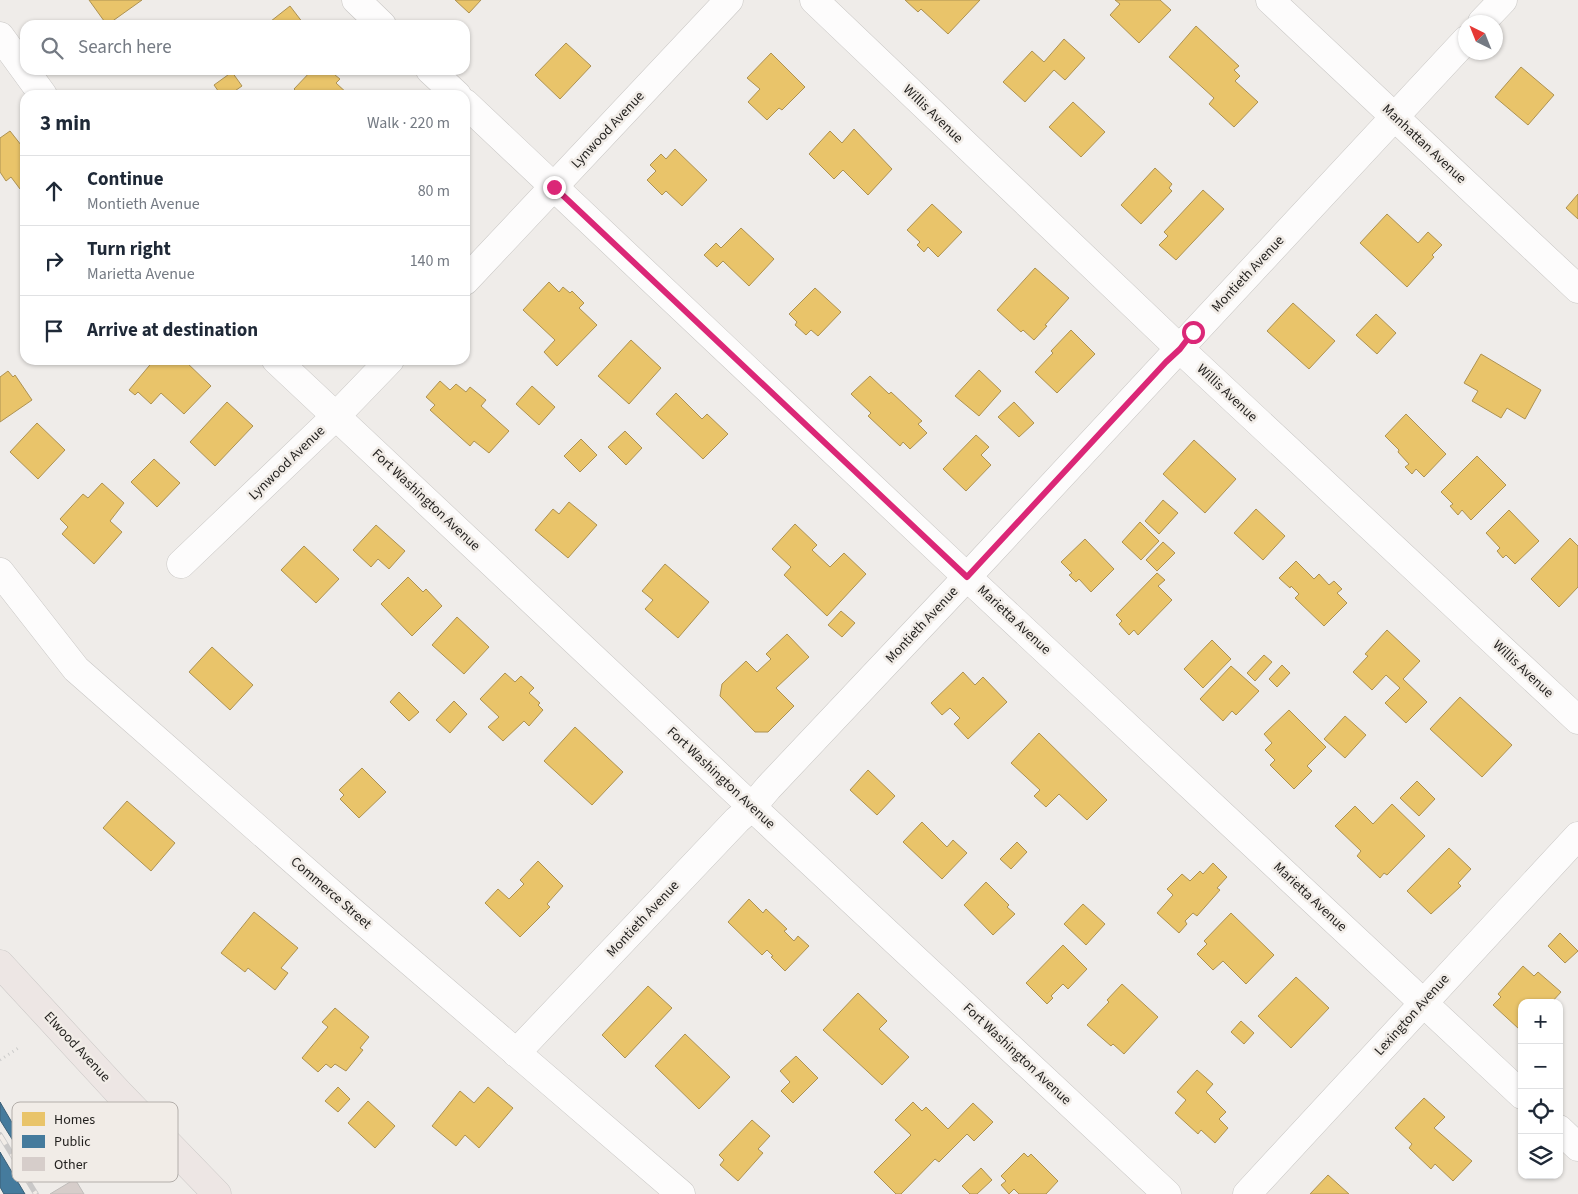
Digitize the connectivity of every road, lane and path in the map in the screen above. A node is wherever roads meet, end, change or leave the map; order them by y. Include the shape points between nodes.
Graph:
1 (356, 0) edge
2 (729, 0) edge
3 (814, 0) edge
4 (1270, 0) edge
5 (1503, 0) edge
6 (1489, 15) edge
7 (377, 20) edge
8 (0, 36) edge
9 (1458, 48) edge
10 (20, 63) edge
11 (29, 75) edge
12 (435, 75) edge
13 (40, 90) edge
14 (452, 90) edge
15 (470, 108) edge
16 (1394, 116) junction
17 (554, 187) junction
18 (470, 276) edge
19 (1578, 289) edge
20 (1180, 349) junction
21 (281, 365) edge
22 (385, 365) edge
23 (336, 416) junction
24 (181, 564) dead end
25 (0, 572) edge
26 (967, 577) junction
27 (1578, 720) edge
28 (752, 807) junction
29 (1578, 836) edge
30 (0, 964) edge
31 (1422, 1003) junction
32 (20, 1047) dead end
33 (516, 1052) junction
34 (0, 1060) edge
35 (1518, 1091) edge
36 (128, 1102) edge
37 (1563, 1133) edge
38 (1578, 1147) edge
39 (178, 1154) edge
40 (217, 1194) edge
41 (681, 1194) edge
42 (1167, 1194) edge
43 (1247, 1194) edge

1 - 7 street
2 - 17 street, Lynwood Avenue
3 - 20 street, Willis Avenue
4 - 16 street, Manhattan Avenue
5 - 6 street
8 - 10 street
9 - 16 street, Montieth Avenue
11 - 13 street
12 - 14 street
15 - 17 street, Marietta Avenue
16 - 19 street, Manhattan Avenue
16 - 20 street, Montieth Avenue
17 - 18 street, Lynwood Avenue
17 - 26 street, Marietta Avenue
20 - 26 street, Montieth Avenue
20 - 27 street, Willis Avenue
21 - 23 street, Fort Washington Avenue
22 - 23 street, Lynwood Avenue
23 - 24 street, Lynwood Avenue
23 - 28 street, Fort Washington Avenue
25 - 33 street, Commerce Street via 76,669
26 - 28 street, Montieth Avenue
26 - 31 street, Marietta Avenue
28 - 33 street, Montieth Avenue
28 - 42 street, Fort Washington Avenue
29 - 31 street, Lexington Avenue
30 - 36 main road, Elwood Avenue
31 - 35 street, Marietta Avenue
31 - 43 street, Lexington Avenue
32 - 34 path
33 - 41 street, Commerce Street
37 - 38 street
39 - 40 main road, Elwood Avenue

